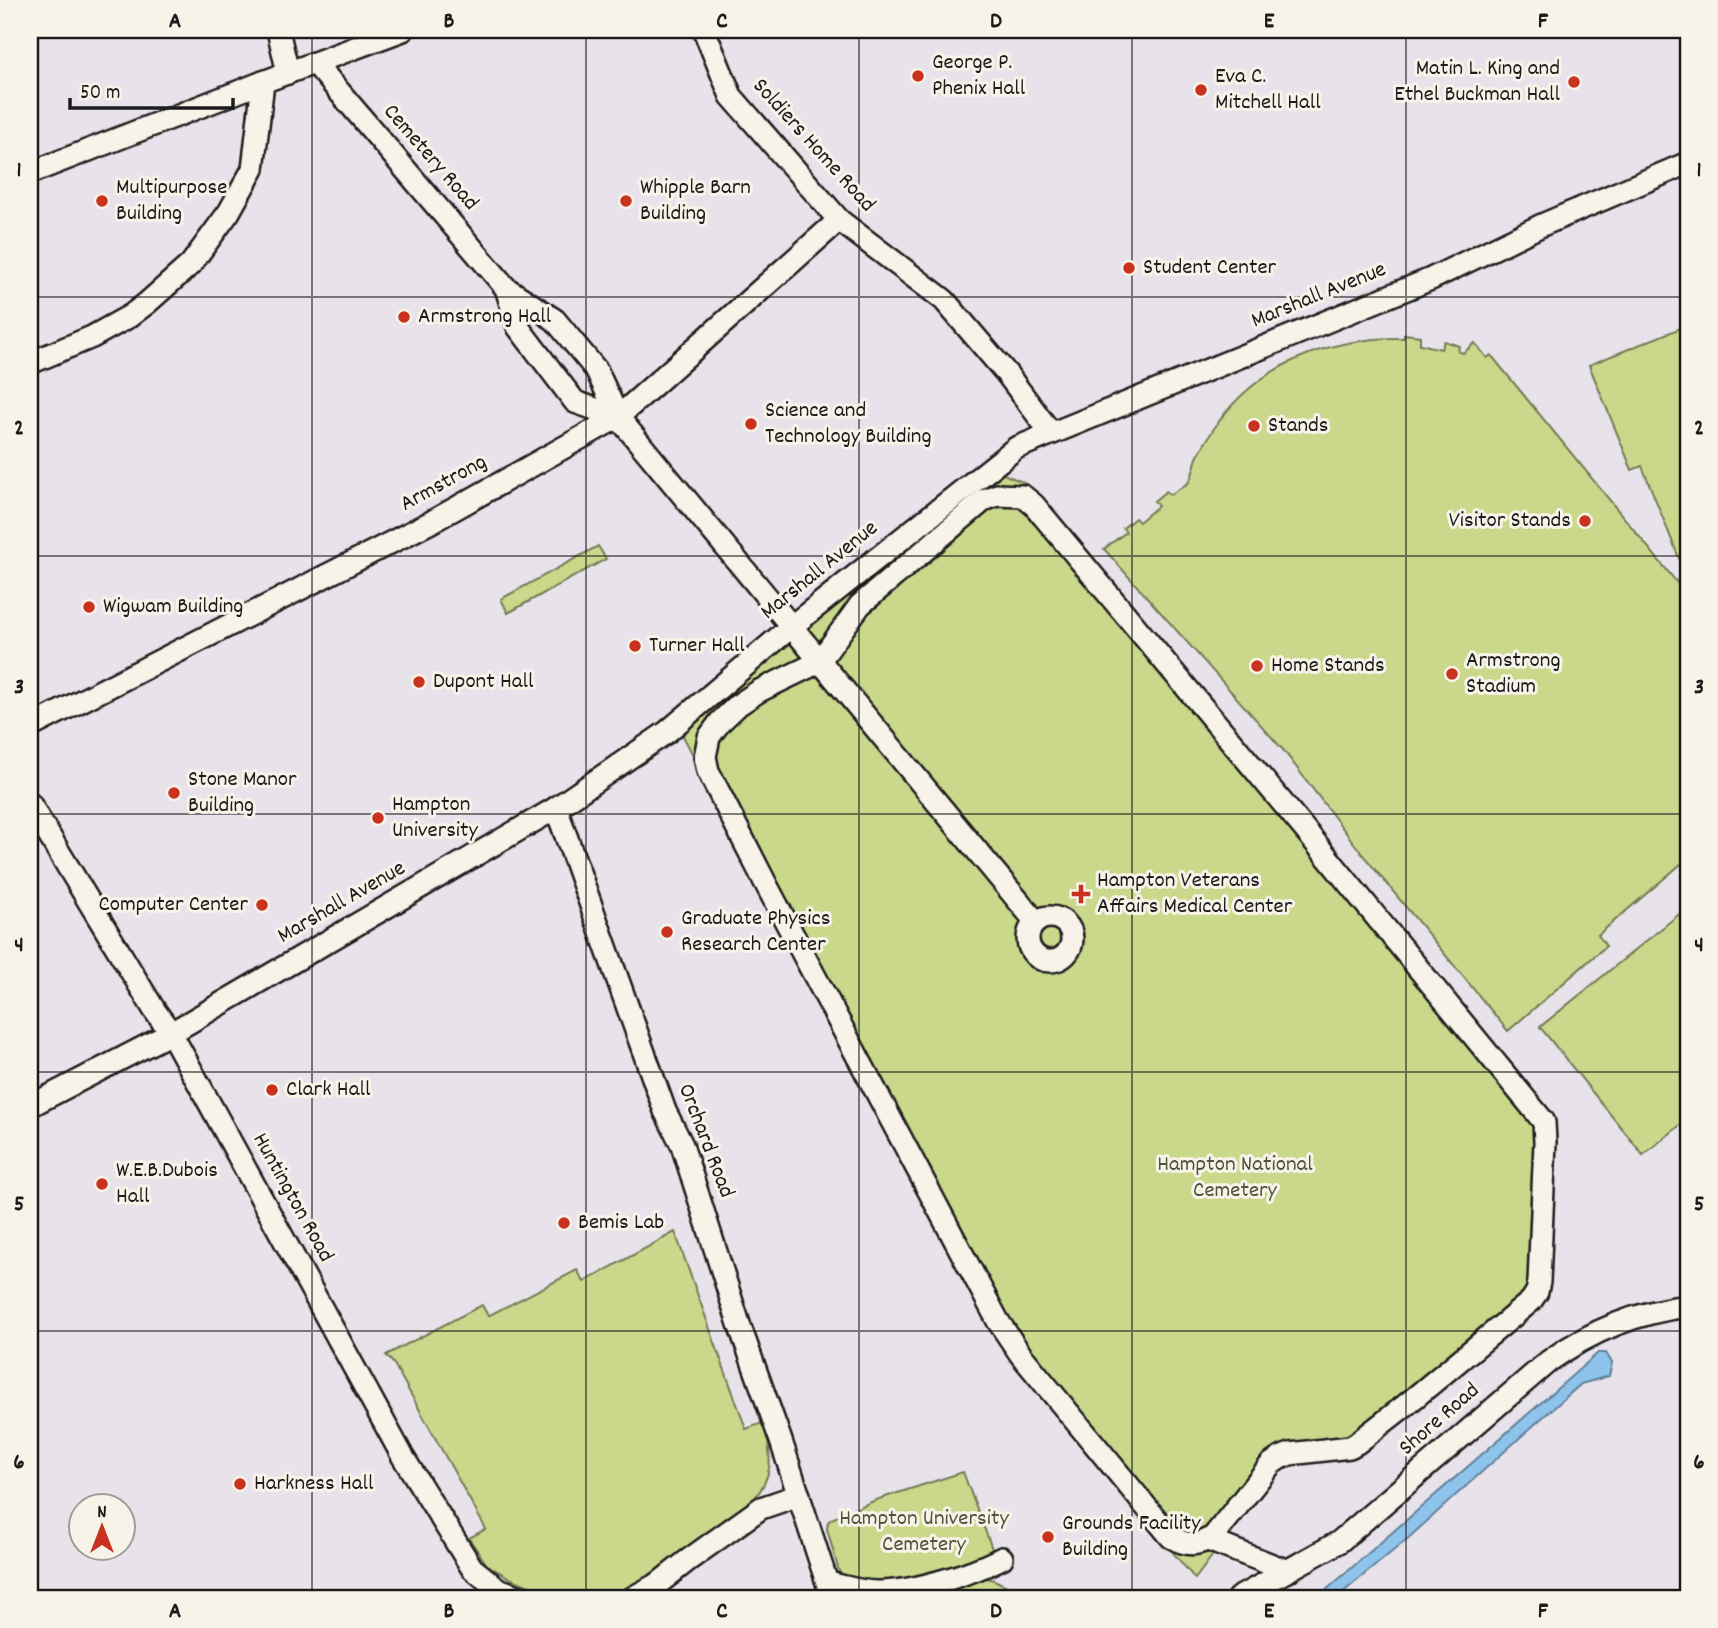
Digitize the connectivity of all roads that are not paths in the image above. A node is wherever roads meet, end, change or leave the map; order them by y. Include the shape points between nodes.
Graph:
1 (278, 30) edge
2 (403, 30) edge
3 (704, 30) edge
4 (315, 63) junction
5 (288, 73) junction
6 (262, 82) junction
7 (1688, 163) edge
8 (30, 173) edge
9 (839, 220) junction
10 (506, 288) junction
11 (30, 363) edge
12 (618, 417) junction
13 (1051, 433) junction
14 (792, 626) junction
15 (819, 662) junction
16 (30, 727) edge
17 (30, 804) edge
18 (556, 808) junction
19 (1036, 922) dead end
20 (171, 1033) junction
21 (30, 1106) edge
22 (1688, 1306) edge
23 (799, 1494) junction
24 (1208, 1540) junction
25 (1002, 1558) dead end
26 (1287, 1571) junction
27 (830, 1591) edge
28 (523, 1598) edge
29 (632, 1598) edge
30 (1238, 1598) edge

1 - 5 street
2 - 4 street
3 - 9 street, Soldiers Home Road via 731,96
4 - 5 street
4 - 10 street, Cemetery Road
5 - 6 street
6 - 8 street
6 - 11 street via 253,169 191,264 130,316
7 - 13 street, Marshall Avenue via 1542,225 1431,279
9 - 12 street, Armstrong
9 - 13 street, Soldiers Home Road via 944,300
10 - 12 street, Cemetery Road via 555,320 597,371
10 - 12 street, Cemetery Road via 518,327 575,402
12 - 14 street, Cemetery Road
12 - 16 street, Armstrong via 433,521
13 - 14 street, Marshall Avenue via 1016,448
14 - 15 street, Cemetery Road
14 - 18 street, Marshall Avenue via 667,732
15 - 19 street, Cemetery Road
15 - 24 street via 738,705 709,737 708,771 998,1321 1171,1537 1193,1544
15 - 24 street via 860,605 984,500 997,495 1023,496 1544,1122 1539,1282 1531,1301 1357,1443 1290,1454 1271,1465
17 - 20 street, Huntington Road
18 - 20 street, Marshall Avenue
18 - 23 street, Orchard Road via 665,1111 682,1145
20 - 21 street, Marshall Avenue
20 - 28 street, Huntington Road via 404,1457 472,1568 498,1589
22 - 26 street, Shore Road via 1626,1320 1570,1346 1339,1542
23 - 27 street, Orchard Road
23 - 29 street via 761,1508
24 - 26 street
25 - 27 street via 981,1569 913,1588
26 - 30 street, Shore Road

